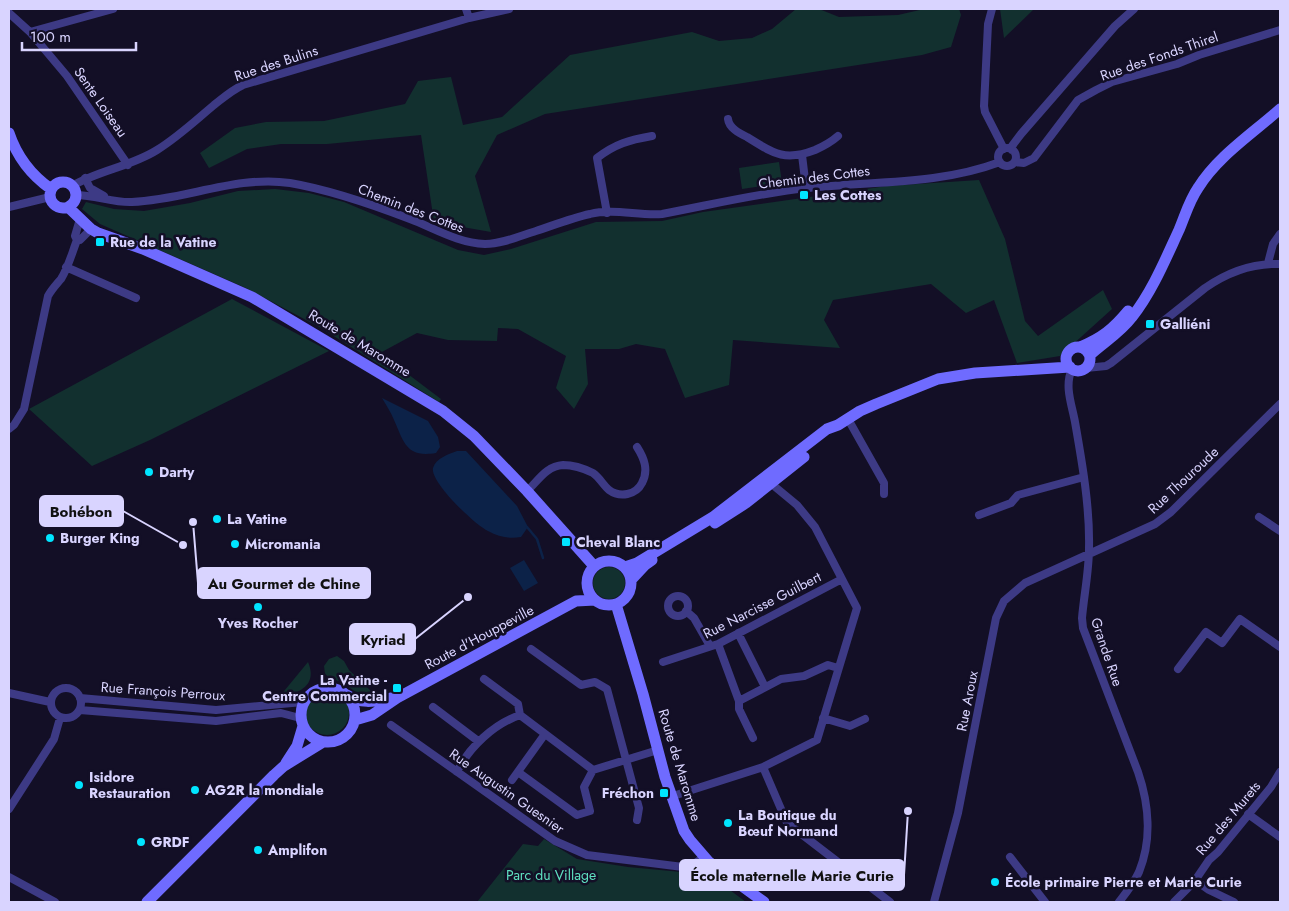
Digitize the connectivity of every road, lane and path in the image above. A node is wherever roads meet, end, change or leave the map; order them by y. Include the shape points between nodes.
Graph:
1 (113, 9) edge
2 (466, 9) edge
3 (509, 9) edge
4 (992, 9) edge
5 (1134, 9) edge
6 (9, 13) edge
7 (469, 18) junction
8 (1280, 30) edge
9 (30, 32) junction
10 (1280, 110) edge
11 (728, 119) dead end
12 (9, 133) edge
13 (652, 136) dead end
14 (838, 136) dead end
15 (1008, 149) junction
16 (802, 155) junction
17 (1000, 162) junction
18 (1015, 162) junction
19 (128, 165) junction
20 (85, 178) junction
21 (806, 188) junction
22 (74, 190) junction
23 (50, 193) junction
24 (108, 198) junction
25 (9, 207) edge
26 (68, 207) junction
27 (608, 213) junction
28 (1184, 215) junction
29 (80, 219) junction
30 (91, 229) junction
31 (1280, 234) edge
32 (77, 240) junction
33 (1268, 263) junction
34 (1280, 264) edge
35 (66, 267) junction
36 (136, 298) dead end
37 (1080, 347) junction
38 (1091, 363) junction
39 (1069, 365) junction
40 (1280, 404) edge
41 (843, 422) junction
42 (9, 429) edge
43 (637, 447) dead end
44 (1084, 477) junction
45 (768, 481) junction
46 (527, 491) junction
47 (884, 494) dead end
48 (744, 500) junction
49 (979, 515) dead end
50 (1259, 517) dead end
51 (1280, 531) edge
52 (1089, 554) junction
53 (594, 566) junction
54 (625, 567) junction
55 (842, 579) junction
56 (631, 580) junction
57 (587, 585) junction
58 (595, 600) junction
59 (576, 601) junction
60 (616, 604) junction
61 (686, 611) dead end
62 (738, 633) junction
63 (714, 645) junction
64 (1280, 647) edge
65 (531, 648) dead end
66 (663, 662) dead end
67 (838, 668) junction
68 (1178, 669) dead end
69 (484, 679) dead end
70 (765, 687) junction
71 (9, 693) edge
72 (347, 695) junction
73 (80, 698) junction
74 (397, 698) junction
75 (739, 701) junction
76 (50, 702) junction
77 (303, 702) junction
78 (433, 707) dead end
79 (80, 710) junction
80 (520, 715) junction
81 (60, 718) junction
82 (823, 718) junction
83 (865, 719) dead end
84 (355, 720) junction
85 (301, 722) junction
86 (391, 725) dead end
87 (545, 734) junction
88 (753, 738) dead end
89 (478, 741) junction
90 (323, 742) junction
91 (302, 749) junction
92 (658, 750) junction
93 (626, 760) junction
94 (763, 767) junction
95 (593, 770) junction
96 (457, 772) junction
97 (518, 772) junction
98 (1280, 772) edge
99 (512, 780) dead end
100 (673, 796) junction
101 (9, 809) edge
102 (1248, 814) junction
103 (637, 820) dead end
104 (1280, 837) edge
105 (704, 857) junction
106 (1010, 857) dead end
107 (9, 877) edge
108 (1195, 880) junction
109 (55, 902) edge
110 (147, 902) edge
111 (764, 902) edge
112 (890, 902) edge
113 (934, 902) edge
114 (1046, 902) edge
115 (1119, 902) edge
116 (1174, 902) edge
117 (1234, 902) edge

1 - 9 street
2 - 7 street
3 - 7 street, Rue des Bulins
4 - 15 street via 988,24 984,106
5 - 15 street via 1115,26
6 - 9 street, Sente Loiseau
7 - 19 street, Rue des Bulins via 238,87 172,140
8 - 18 street, Rue des Fonds Thirel via 1112,82 1078,100 1034,158 1024,163
9 - 19 street, Sente Loiseau via 79,90
10 - 28 street via 1212,169
11 - 16 street via 732,128 774,153
12 - 23 street via 28,170
13 - 27 street via 628,140 597,158
14 - 16 street via 830,144
15 - 17 street via 999,154
15 - 18 street via 1016,157
16 - 21 street
17 - 18 street via 1005,166
17 - 21 street, Chemin des Cottes via 942,177
19 - 20 street, Rue des Bulins
20 - 22 street, Rue des Bulins
20 - 24 street, Chemin des Cottes via 90,188
21 - 27 street, Chemin des Cottes via 662,214
22 - 23 street via 67,182 61,182 55,184
22 - 24 street, Chemin des Cottes
22 - 26 street via 73,203
23 - 25 street
23 - 26 street via 51,202 56,207
24 - 27 street, Chemin des Cottes via 131,202 236,184 288,183 327,190 406,217 454,238 487,244 593,213
26 - 29 street, Route de Maromme
28 - 37 street via 1134,304 1102,336
28 - 38 street via 1149,291 1133,317
29 - 30 street, Route de Maromme
29 - 32 street via 75,236
30 - 32 street
30 - 46 street, Route de Maromme via 252,297 425,399 468,431
31 - 33 street via 1273,244
32 - 35 street
33 - 34 street
33 - 38 street via 1221,277 1106,366
35 - 36 street
35 - 42 street via 48,296 24,409
37 - 38 street via 1088,351
37 - 39 street via 1069,351
38 - 39 street via 1078,371
39 - 41 street via 959,374 938,379 900,393
39 - 44 street, Grande Rue via 1069,390
40 - 52 street, Rue Thouroude via 1155,524
41 - 45 street via 831,435
41 - 47 street via 884,483
43 - 46 street via 644,458 645,478 631,493 617,494 591,472 565,465 549,469
44 - 49 street via 1018,494 1011,503
44 - 52 street, Grande Rue
45 - 48 street
45 - 55 street via 807,516
46 - 53 street, Route de Maromme
48 - 54 street
48 - 56 street via 728,516 645,565
50 - 51 street
52 - 113 street, Rue Aroux via 1024,583 1000,608 958,813
52 - 115 street, Grande Rue via 1083,628 1141,780 1147,814 1147,832 1138,874
53 - 54 street via 613,561
53 - 57 street via 588,575
54 - 56 street
55 - 62 street, Rue Narcisse Guilbert
55 - 67 street via 857,608
56 - 60 street via 629,592
57 - 58 street
57 - 59 street, Route d'Houppeville
58 - 59 street, Route d'Houppeville
58 - 60 street via 605,605
59 - 74 street, Route d'Houppeville
60 - 92 street, Route de Maromme
61 - 63 street
62 - 63 street, Rue Narcisse Guilbert
62 - 70 street
63 - 66 street, Rue Narcisse Guilbert
63 - 75 street
64 - 68 street via 1240,619 1222,643 1206,632
65 - 93 street via 581,685 595,682 606,689
67 - 70 street via 828,665
67 - 82 street
69 - 80 street via 518,704
70 - 75 street
71 - 76 street
72 - 74 street, Route d'Houppeville via 367,702
72 - 77 street via 337,689 322,688 315,690
72 - 84 street
73 - 76 street via 72,689 63,688 54,694
73 - 77 street, Rue François Perroux via 216,710
73 - 79 street
74 - 84 street, Route d'Houppeville via 372,715
75 - 88 street via 739,709
76 - 81 street
77 - 85 street
78 - 89 street
79 - 81 street via 70,718
79 - 85 street, Rue François Perroux via 216,721 282,713
80 - 87 street
80 - 89 street
81 - 101 street via 54,739
82 - 83 street via 850,726
82 - 94 street via 817,740
84 - 90 street via 345,736
85 - 90 street via 312,737
85 - 91 street
86 - 96 street, Rue Augustin Guesnier
87 - 95 street
87 - 97 street
89 - 96 street
90 - 91 street
91 - 110 street
92 - 93 street
92 - 100 street, Route de Maromme
93 - 95 street
93 - 103 street via 638,808
94 - 100 street
94 - 112 street via 787,823
95 - 97 street via 584,787 590,811 577,814
96 - 105 street, Rue Augustin Guesnier via 555,841 587,855 682,867 691,866
97 - 99 street
98 - 102 street, Rue des Murets
100 - 105 street, Route de Maromme via 684,831
102 - 104 street
102 - 108 street, Rue des Murets
105 - 111 street, Route de Maromme
106 - 114 street
107 - 109 street
108 - 116 street, Rue des Murets
108 - 117 street

